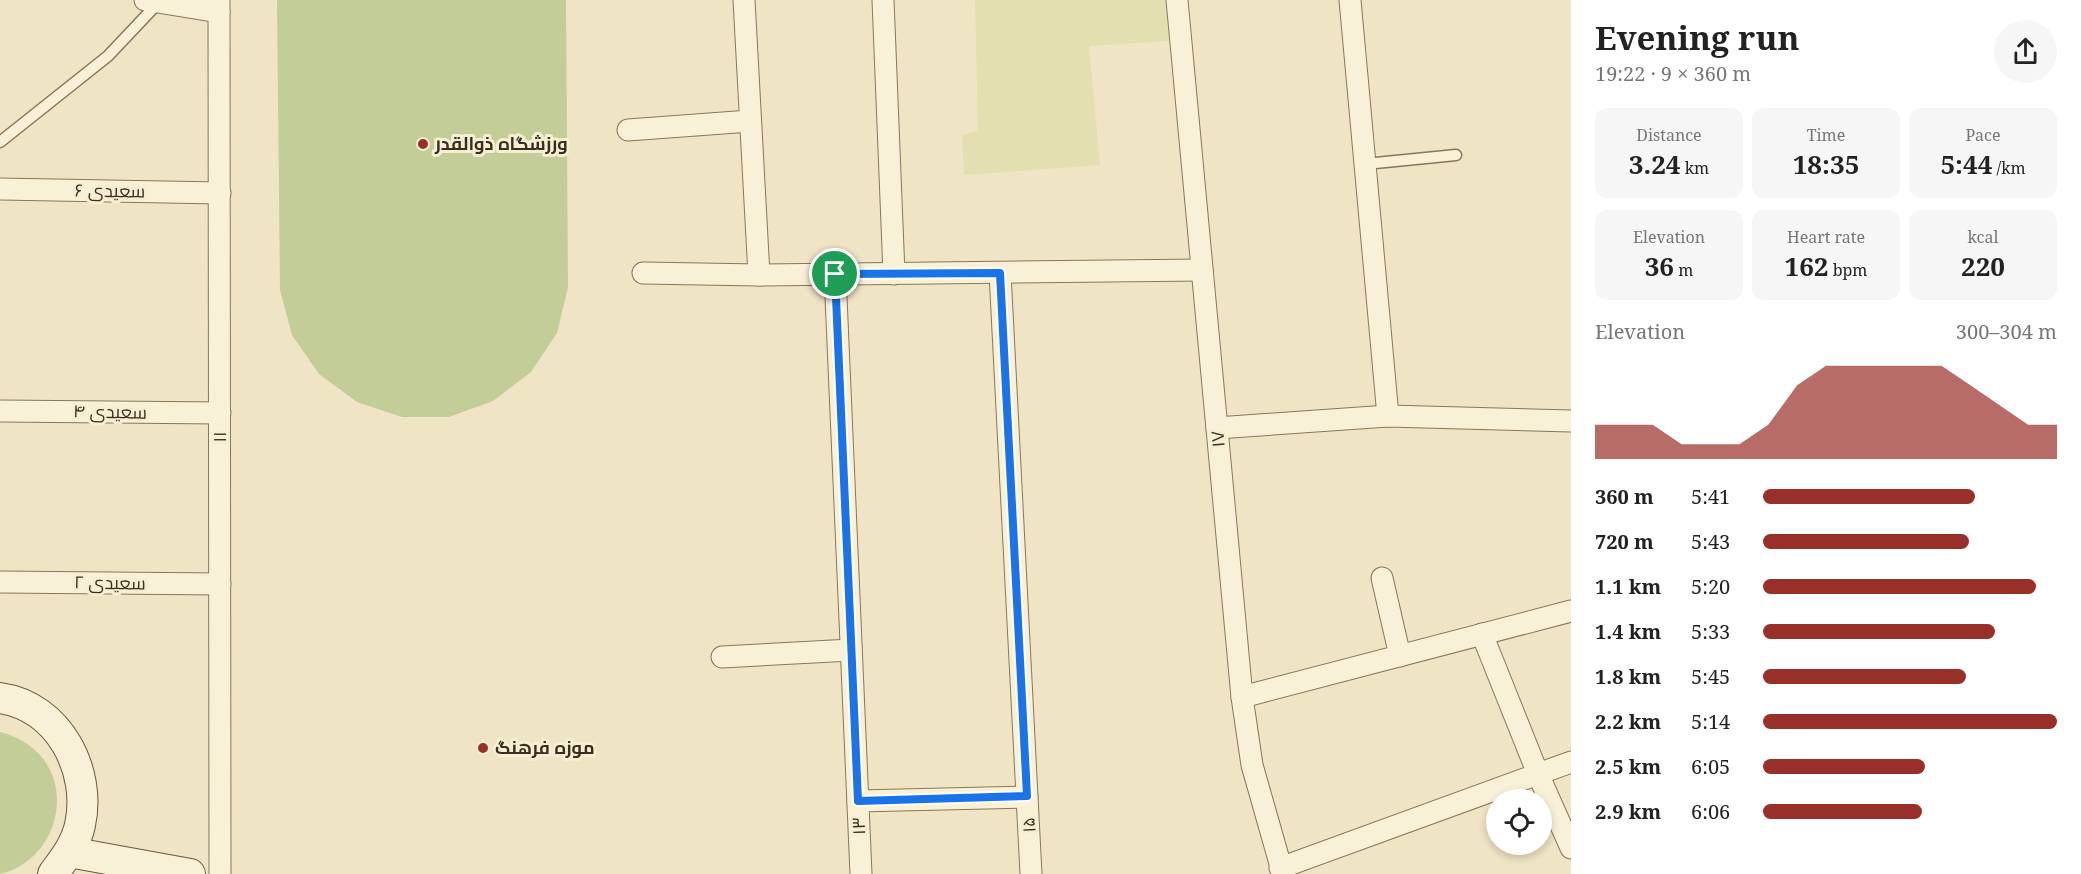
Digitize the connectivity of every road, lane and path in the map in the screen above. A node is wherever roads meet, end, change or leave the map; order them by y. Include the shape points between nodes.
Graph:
1 (744, 0) edge
2 (883, 0) edge
3 (1177, 0) edge
4 (1350, 0) edge
5 (152, 1) edge
6 (219, 6) edge
7 (750, 121) junction
8 (628, 130) dead end
9 (0, 142) edge
10 (1456, 155) dead end
11 (1365, 164) junction
12 (0, 189) edge
13 (220, 193) junction
14 (1202, 270) junction
15 (643, 273) dead end
16 (1000, 273) junction
17 (835, 274) junction
18 (894, 274) junction
19 (759, 275) junction
20 (0, 411) edge
21 (220, 413) junction
22 (1388, 416) junction
23 (1571, 422) edge
24 (1217, 428) junction
25 (1382, 578) dead end
26 (0, 582) edge
27 (220, 584) junction
28 (1571, 611) edge
29 (1482, 634) junction
30 (851, 650) junction
31 (1400, 656) junction
32 (722, 657) dead end
33 (1242, 697) junction
34 (0, 698) edge
35 (1571, 762) edge
36 (1538, 774) junction
37 (1027, 796) junction
38 (858, 801) junction
39 (1571, 848) edge
40 (61, 863) edge
41 (1281, 871) edge
42 (190, 874) edge
43 (220, 874) edge
44 (861, 874) edge
45 (1031, 874) edge

1 - 7 street
2 - 18 street
3 - 14 street, ۱۷
4 - 11 street
5 - 6 street
5 - 9 lane via 108,56
6 - 13 street, ۱۱
7 - 8 street
7 - 19 street
10 - 11 lane
11 - 22 street
12 - 13 street, سعیدی ۶
13 - 21 street, ۱۱
14 - 16 street
14 - 24 street, ۱۷
15 - 19 street
16 - 18 street
16 - 37 street, ۱۵
17 - 18 street
17 - 19 street
17 - 30 street, ۱۳
20 - 21 street, سعیدی ۴
21 - 27 street, ۱۱
22 - 23 street
22 - 24 street
24 - 33 street, ۱۷
25 - 31 street
26 - 27 street, سعیدی ۲
27 - 43 street, ۱۱
28 - 29 street
29 - 31 street
29 - 36 street
30 - 32 street
30 - 38 street, ۱۳
31 - 33 street
33 - 41 street, ۱۷ via 1252,765
34 - 40 street via 31,709 53,726 80,773 80,828
35 - 36 street
36 - 39 street
36 - 41 street
37 - 38 street
37 - 45 street, ۱۵
38 - 44 street, ۱۳
40 - 42 street

